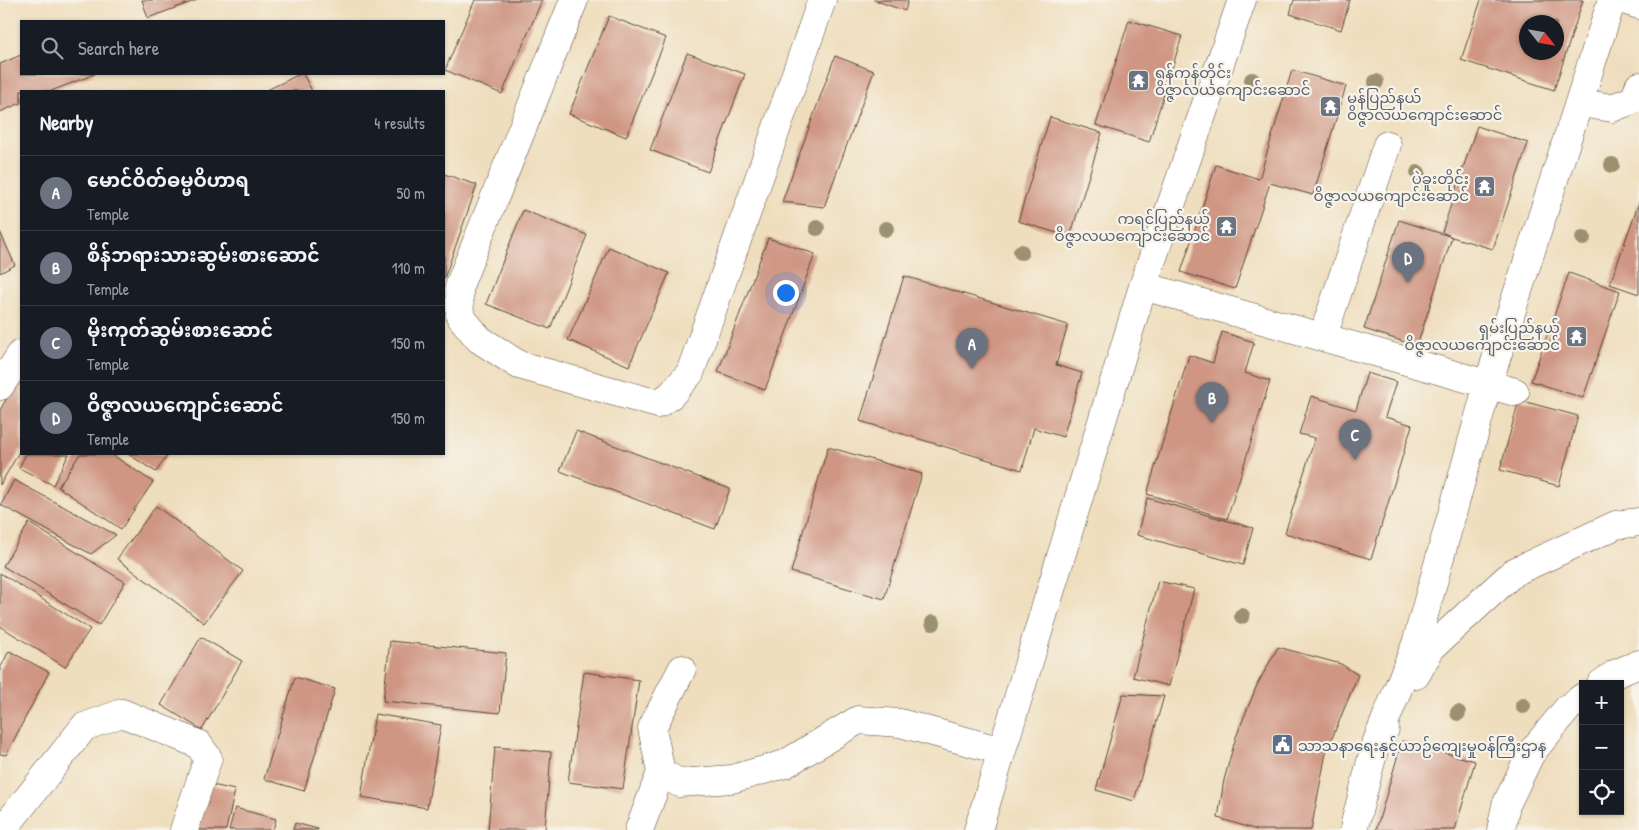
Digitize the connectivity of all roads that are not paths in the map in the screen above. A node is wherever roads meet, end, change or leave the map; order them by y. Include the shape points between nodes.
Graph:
1 (574, 0) edge
2 (822, 0) edge
3 (1242, 0) edge
4 (1612, 0) edge
5 (1623, 0) edge
6 (1639, 5) edge
7 (1639, 86) edge
8 (1580, 103) junction
9 (1387, 145) dead end
10 (1143, 286) junction
11 (1323, 336) junction
12 (20, 356) edge
13 (1488, 384) junction
14 (0, 386) edge
15 (1515, 392) dead end
16 (1639, 522) edge
17 (1639, 664) edge
18 (682, 669) dead end
19 (1607, 680) edge
20 (1579, 700) edge
21 (1375, 746) junction
22 (1002, 751) junction
23 (661, 772) junction
24 (0, 825) edge
25 (184, 830) edge
26 (639, 830) edge
27 (978, 830) edge
28 (1354, 830) edge
29 (1502, 830) edge

1 - 2 street via 459,286 460,316 480,339 519,365 658,404 671,395 690,373
3 - 10 street
4 - 8 street
5 - 6 street
7 - 8 street via 1635,99 1612,108
8 - 13 street
9 - 11 street
10 - 11 street
10 - 22 street
11 - 13 street
12 - 14 street
13 - 15 street
13 - 21 street via 1416,644
16 - 21 street via 1616,525 1514,572 1431,648
17 - 19 street
18 - 23 street via 652,728
20 - 29 street via 1568,708 1531,753 1506,805
21 - 28 street
22 - 23 street via 900,724 858,720 785,764 732,779 679,783
22 - 27 street
23 - 26 street
24 - 25 street via 5,827 84,727 122,713 198,744 208,758

